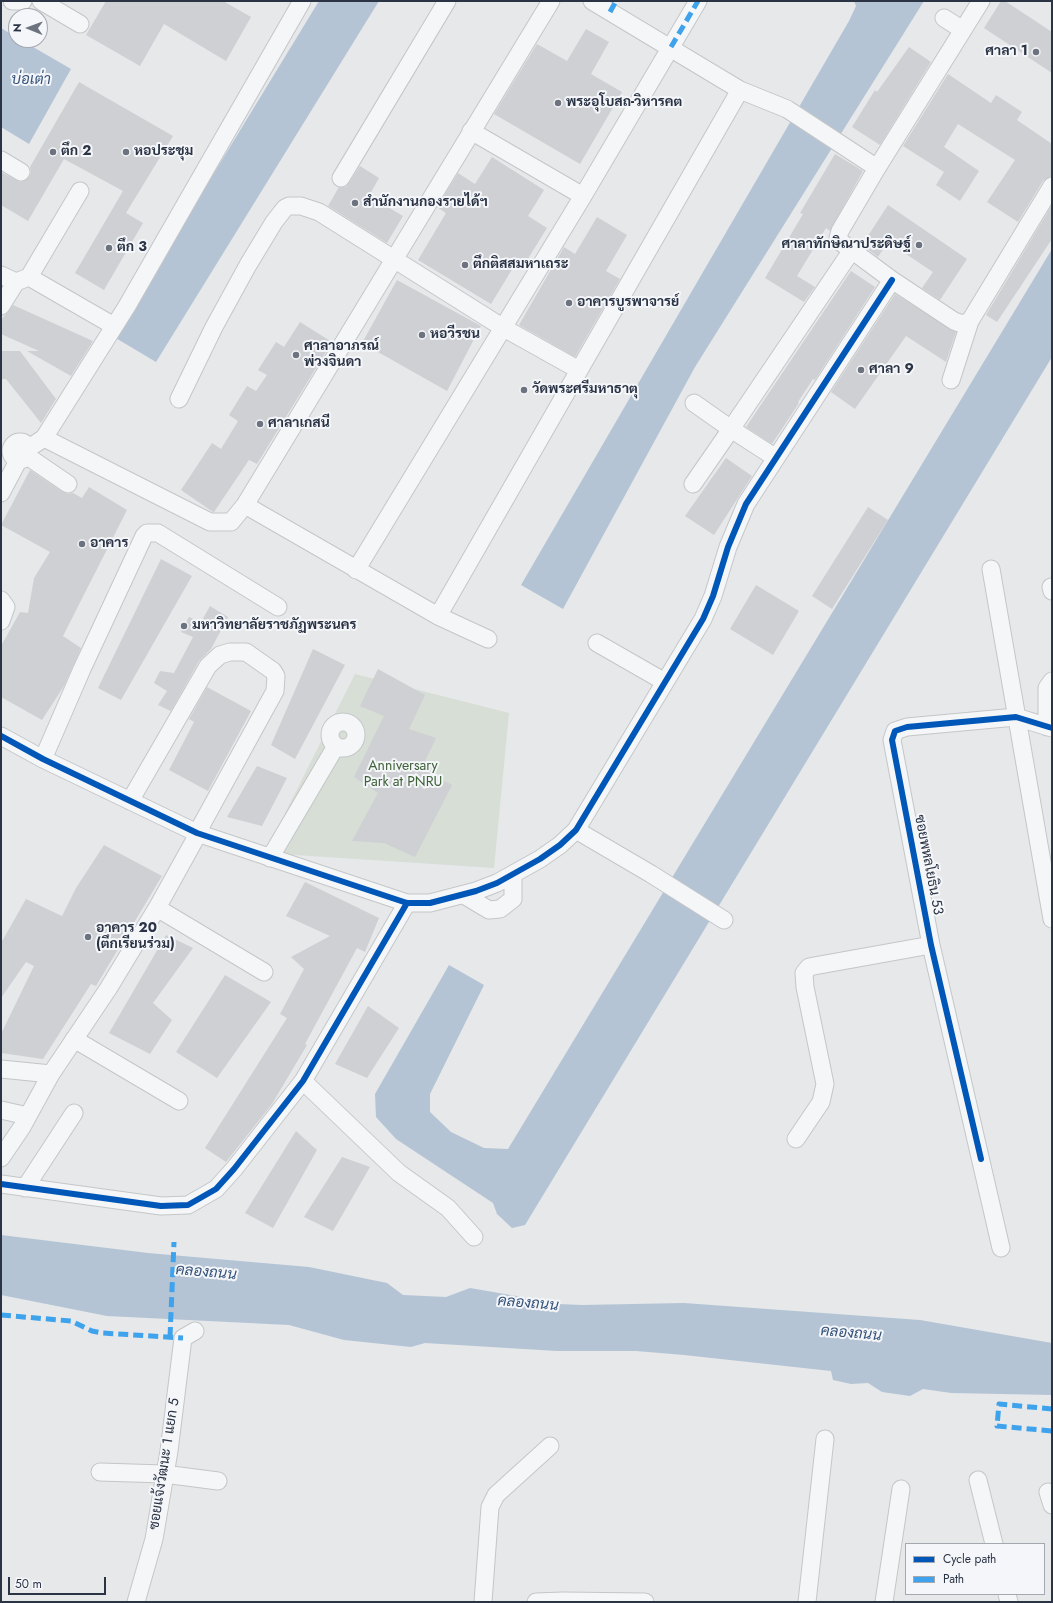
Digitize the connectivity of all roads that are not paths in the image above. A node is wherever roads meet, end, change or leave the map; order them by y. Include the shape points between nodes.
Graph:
1 (12, 1) edge
2 (23, 1) edge
3 (41, 1) edge
4 (302, 1) edge
5 (447, 1) edge
6 (550, 1) edge
7 (592, 1) edge
8 (698, 1) edge
9 (981, 1) edge
10 (613, 6) edge
11 (944, 18) dead end
12 (80, 24) dead end
13 (963, 30) junction
14 (671, 48) junction
15 (740, 90) junction
16 (471, 131) junction
17 (1, 160) edge
18 (877, 168) junction
19 (21, 172) dead end
20 (341, 178) dead end
21 (1052, 186) edge
22 (80, 191) dead end
23 (583, 196) junction
24 (852, 250) junction
25 (395, 260) junction
26 (15, 278) edge
27 (892, 280) junction
28 (1, 306) edge
29 (970, 321) junction
30 (114, 326) junction
31 (502, 327) junction
32 (579, 370) junction
33 (951, 380) dead end
34 (179, 399) dead end
35 (694, 403) dead end
36 (731, 429) junction
37 (44, 438) junction
38 (25, 455) junction
39 (776, 458) junction
40 (68, 484) dead end
41 (693, 484) dead end
42 (1, 493) edge
43 (245, 505) junction
44 (991, 569) dead end
45 (356, 570) junction
46 (1, 600) edge
47 (278, 608) dead end
48 (438, 616) junction
49 (1, 621) edge
50 (488, 639) dead end
51 (597, 643) dead end
52 (1052, 681) edge
53 (665, 682) junction
54 (1016, 718) junction
55 (1049, 728) edge
56 (1, 736) edge
57 (336, 746) dead end
58 (44, 759) junction
59 (130, 801) junction
60 (576, 830) junction
61 (198, 833) junction
62 (270, 858) junction
63 (513, 874) junction
64 (464, 895) junction
65 (407, 903) junction
66 (157, 908) junction
67 (720, 918) dead end
68 (1052, 919) edge
69 (931, 945) junction
70 (264, 972) dead end
71 (74, 1039) junction
72 (1, 1068) edge
73 (52, 1074) junction
74 (303, 1081) junction
75 (179, 1101) dead end
76 (1, 1110) edge
77 (74, 1112) dead end
78 (28, 1116) junction
79 (796, 1139) dead end
80 (1, 1158) edge
81 (1, 1184) edge
82 (25, 1188) junction
83 (474, 1238) dead end
84 (1001, 1248) dead end
85 (195, 1331) dead end
86 (825, 1438) dead end
87 (550, 1446) dead end
88 (100, 1472) dead end
89 (164, 1474) junction
90 (978, 1480) dead end
91 (218, 1481) dead end
92 (900, 1489) dead end
93 (994, 1543) edge
94 (563, 1601) edge
95 (136, 1602) edge
96 (483, 1602) edge
97 (536, 1602) edge
98 (621, 1602) edge
99 (645, 1602) edge
100 (808, 1602) edge
101 (884, 1602) edge

1 - 2 street
3 - 12 street
4 - 30 street
5 - 20 street
6 - 16 street
7 - 10 street
8 - 14 street
9 - 13 street
10 - 14 street
11 - 13 street
13 - 18 street
14 - 15 street
14 - 23 street
15 - 18 street via 787,109
15 - 32 street
16 - 23 street
16 - 25 street
17 - 19 street
18 - 24 street via 840,231 838,238
21 - 29 street
22 - 26 street
23 - 31 street
24 - 27 street
24 - 36 street
25 - 31 street
25 - 34 street via 319,212 301,206 285,208 248,265
25 - 43 street
26 - 28 street
26 - 30 street
27 - 29 street via 954,322 962,324
27 - 39 street
29 - 33 street
30 - 37 street
31 - 32 street
31 - 45 street
32 - 48 street
35 - 36 street
36 - 39 street
36 - 41 street
37 - 38 street
37 - 43 street via 210,522 231,522
38 - 40 street
38 - 42 street
39 - 53 street via 746,504 728,547 713,596
43 - 45 street
44 - 54 street
45 - 48 street
46 - 49 street via 6,611
47 - 58 street via 158,533 147,533 82,669
48 - 50 street
51 - 53 street
52 - 55 street via 1047,688
53 - 60 street
54 - 55 street, ซอยพหลโยธิน 53
54 - 68 street
54 - 69 street, ซอยพหลโยธิน 53 via 907,728 896,731 892,740
56 - 58 street
57 - 62 street
58 - 59 street
59 - 61 street
59 - 61 street via 208,666 220,654 246,652 273,670 276,676 275,691
60 - 63 street via 545,856
60 - 67 street
61 - 62 street
61 - 66 street
62 - 65 street
63 - 64 street
63 - 64 street via 513,899 500,909 489,910
64 - 65 street via 430,903
65 - 74 street
66 - 70 street
66 - 71 street
69 - 79 street via 809,967 804,973 825,1084 821,1102
69 - 84 street, ซอยพหลโยธิน 53
71 - 73 street
71 - 75 street
72 - 73 street
73 - 78 street
74 - 82 street via 216,1189 188,1205 161,1206
74 - 83 street via 399,1173 448,1208
76 - 78 street
77 - 82 street
78 - 80 street
81 - 82 street
85 - 89 street, ซอยแจ้งวัฒนะ 1 แยก 5 via 183,1338
86 - 100 street
87 - 96 street via 496,1495 490,1507
88 - 89 street
89 - 91 street
89 - 95 street, ซอยแจ้งวัฒนะ 1 แยก 5 via 154,1539
90 - 93 street
92 - 101 street
94 - 97 street
94 - 98 street
98 - 99 street

